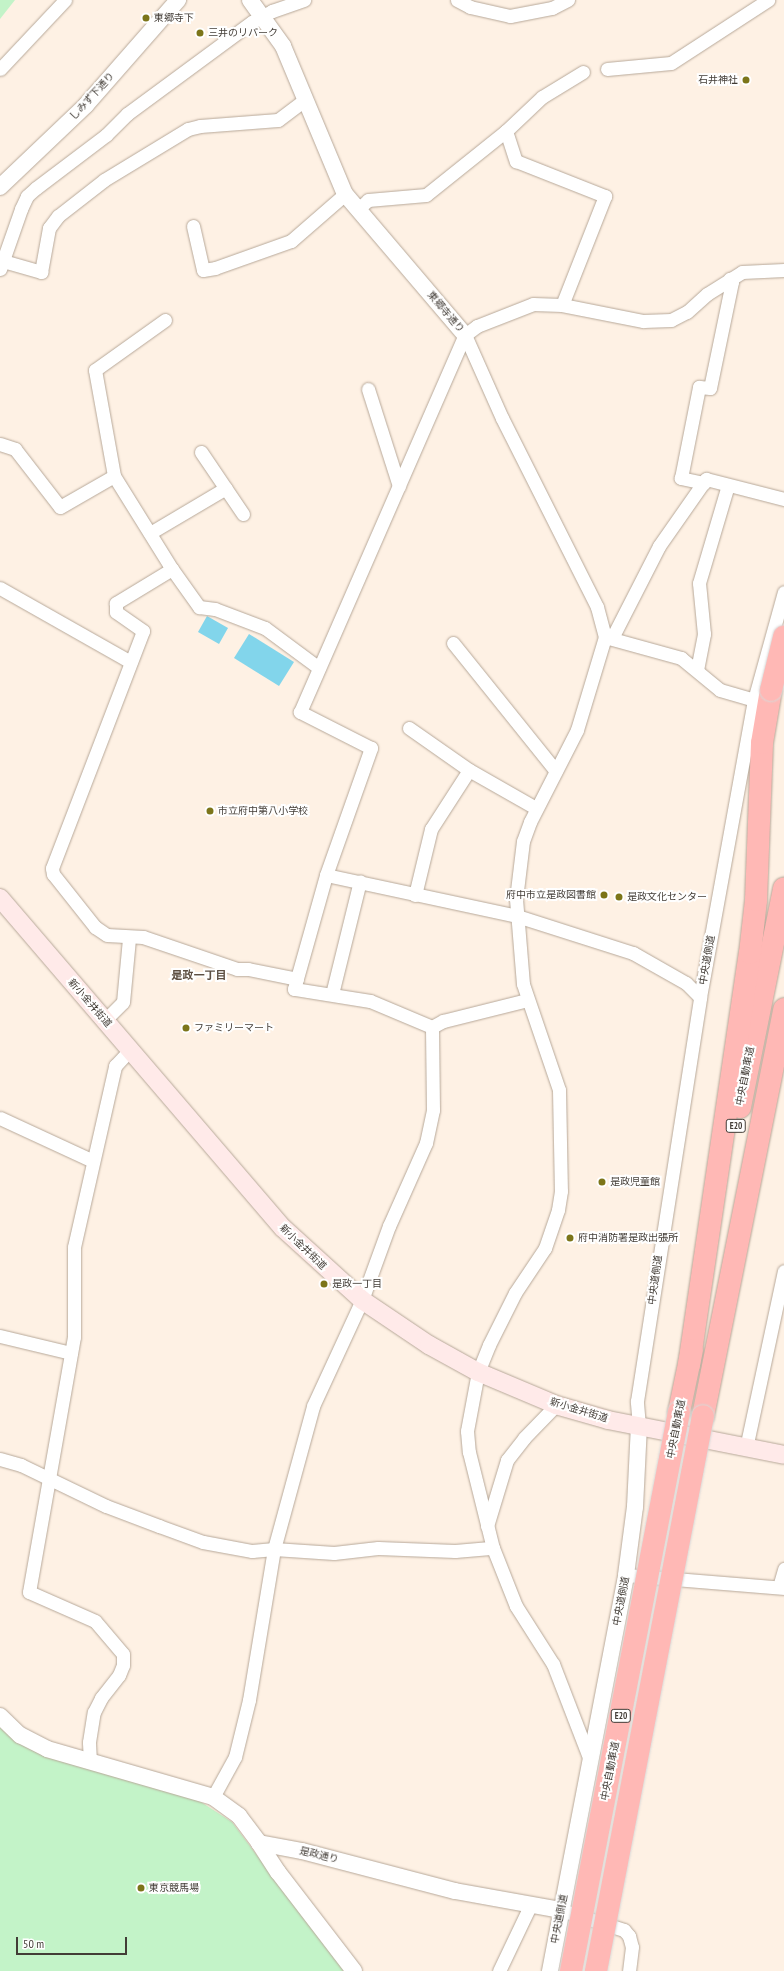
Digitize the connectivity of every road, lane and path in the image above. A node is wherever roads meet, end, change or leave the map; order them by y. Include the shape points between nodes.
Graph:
1 (65, 0) edge
2 (178, 0) edge
3 (250, 0) edge
4 (304, 0) edge
5 (457, 0) edge
6 (568, 0) edge
7 (768, 0) edge
8 (262, 17) junction
9 (0, 69) edge
10 (607, 69) dead end
11 (583, 72) dead end
12 (305, 100) junction
13 (506, 131) junction
14 (0, 186) edge
15 (345, 194) junction
16 (357, 210) junction
17 (192, 226) dead end
18 (1, 265) edge
19 (784, 270) edge
20 (730, 279) junction
21 (562, 305) junction
22 (165, 320) dead end
23 (465, 335) junction
24 (368, 388) dead end
25 (0, 444) edge
26 (201, 452) dead end
27 (114, 476) junction
28 (704, 484) junction
29 (728, 485) junction
30 (399, 486) junction
31 (226, 488) junction
32 (784, 499) edge
33 (243, 514) dead end
34 (150, 533) junction
35 (172, 569) junction
36 (0, 588) edge
37 (784, 592) edge
38 (609, 637) junction
39 (784, 637) edge
40 (453, 643) dead end
41 (766, 656) junction
42 (131, 662) junction
43 (784, 662) edge
44 (319, 668) junction
45 (697, 670) junction
46 (763, 695) junction
47 (409, 728) dead end
48 (469, 770) junction
49 (556, 771) junction
50 (536, 808) junction
51 (326, 875) junction
52 (360, 881) junction
53 (784, 888) edge
54 (415, 895) junction
55 (0, 898) edge
56 (516, 916) junction
57 (128, 938) junction
58 (297, 979) junction
59 (332, 994) junction
60 (700, 997) junction
61 (527, 1000) junction
62 (784, 1009) edge
63 (105, 1020) junction
64 (432, 1027) junction
65 (130, 1050) junction
66 (784, 1070) edge
67 (0, 1118) edge
68 (93, 1161) junction
69 (784, 1271) edge
70 (362, 1300) junction
71 (0, 1336) edge
72 (71, 1353) junction
73 (715, 1360) junction
74 (689, 1365) junction
75 (478, 1372) junction
76 (556, 1405) junction
77 (639, 1426) junction
78 (746, 1448) junction
79 (784, 1455) edge
80 (0, 1459) edge
81 (49, 1478) junction
82 (487, 1526) junction
83 (493, 1548) junction
84 (274, 1549) junction
85 (784, 1569) edge
86 (626, 1575) junction
87 (781, 1588) edge
88 (0, 1716) edge
89 (590, 1760) junction
90 (90, 1762) junction
91 (213, 1796) junction
92 (259, 1844) junction
93 (530, 1906) junction
94 (561, 1910) junction
95 (354, 1971) edge
96 (499, 1971) edge
97 (550, 1971) edge
98 (571, 1971) edge
99 (596, 1971) edge
100 (629, 1971) edge

1 - 9 street
2 - 14 street, しみず下通り via 86,105
3 - 8 street, 東郷寺通り
4 - 8 street
5 - 6 street via 470,7 510,16 552,8
7 - 10 street via 671,63
8 - 12 street, 東郷寺通り via 284,46
8 - 18 street via 127,114 106,135 27,196
11 - 13 street via 542,97
12 - 15 street, 東郷寺通り
12 - 18 street via 278,120 188,129 104,180 58,216 49,228 41,272
13 - 16 street via 426,194 368,200
13 - 21 street via 516,161 605,196
15 - 16 street, 東郷寺通り
15 - 17 street via 291,241 215,268 203,270
16 - 23 street, 東郷寺通り
19 - 20 street, 東郷寺通り via 750,270
20 - 21 street, 東郷寺通り via 707,294 687,312 671,320 659,322
20 - 28 street via 732,282 710,388 699,387 681,478
21 - 23 street, 東郷寺通り via 533,304 477,326
22 - 27 street via 96,370
23 - 30 street
23 - 38 street via 505,425 597,607
24 - 30 street
25 - 27 street via 15,449 60,507
26 - 31 street
27 - 34 street
28 - 29 street via 706,480
28 - 38 street via 659,546
29 - 32 street
29 - 45 street via 699,583 704,634
30 - 44 street
31 - 33 street
31 - 34 street
34 - 35 street
35 - 42 street via 116,603 116,612 143,631
35 - 44 street via 199,606 215,609 266,628
36 - 42 street
37 - 41 street, 中央道側道
38 - 45 street via 681,658
38 - 49 street via 577,730
39 - 46 highway, bridge
40 - 49 street
41 - 43 street
41 - 46 street, 中央道側道
42 - 57 street via 52,868 53,874 96,927 107,935
44 - 51 street via 300,712 371,748
45 - 46 street via 720,690
46 - 60 street, 中央道側道
46 - 74 highway via 756,900
47 - 48 street
48 - 50 street
48 - 54 street via 431,829
49 - 50 street
50 - 56 street via 524,841
51 - 52 street
51 - 58 street
52 - 54 street
52 - 59 street
53 - 74 highway, 中央自動車道 / E20
54 - 56 street
55 - 63 main road, 新小金井街道
56 - 60 street via 633,953 686,983
56 - 61 street
57 - 58 street via 143,937 237,969
57 - 63 street via 123,1002
58 - 59 street via 294,989
59 - 64 street via 370,1001
60 - 77 street, 中央道側道 via 637,1400
61 - 64 street via 443,1021
61 - 75 street via 559,1090 561,1191 558,1210 545,1248 515,1293
62 - 73 highway, E20
63 - 65 main road, 新小金井街道
64 - 70 street via 434,1110 426,1143 389,1226
65 - 68 street via 115,1066
65 - 70 main road, 新小金井街道 via 283,1228
66 - 73 highway
67 - 68 street
68 - 72 street via 74,1247 74,1337
69 - 78 street
70 - 75 main road, 新小金井街道 via 429,1345
70 - 84 street via 313,1406
71 - 72 street
72 - 81 street
73 - 99 highway, E20, bridge
74 - 98 highway, 中央自動車道 / E20, bridge
75 - 76 main road, 新小金井街道
75 - 82 street via 468,1431 469,1452
76 - 77 main road, 新小金井街道
76 - 82 street via 507,1460
77 - 78 main road, 新小金井街道
77 - 86 street, 中央道側道 via 636,1507
78 - 79 main road, 新小金井街道
80 - 81 street
81 - 84 street via 106,1506 203,1542 252,1551
81 - 90 street via 29,1592 95,1621 123,1654 123,1665 119,1675 101,1698 94,1712 89,1742
82 - 83 street
83 - 84 street via 455,1551 378,1548 334,1553
83 - 89 street via 516,1606 552,1664
84 - 91 street via 249,1700 235,1757 223,1783
85 - 87 street
86 - 87 street
86 - 89 street, 中央道側道
88 - 90 street via 20,1735 47,1749
89 - 94 street, 中央道側道
90 - 91 street
91 - 92 street via 239,1816
92 - 93 street, 是政通り via 302,1851 440,1887
92 - 95 street
93 - 94 street, 是政通り
93 - 96 street
94 - 97 street, 中央道側道
94 - 100 street, 是政通り via 624,1930 632,1947

